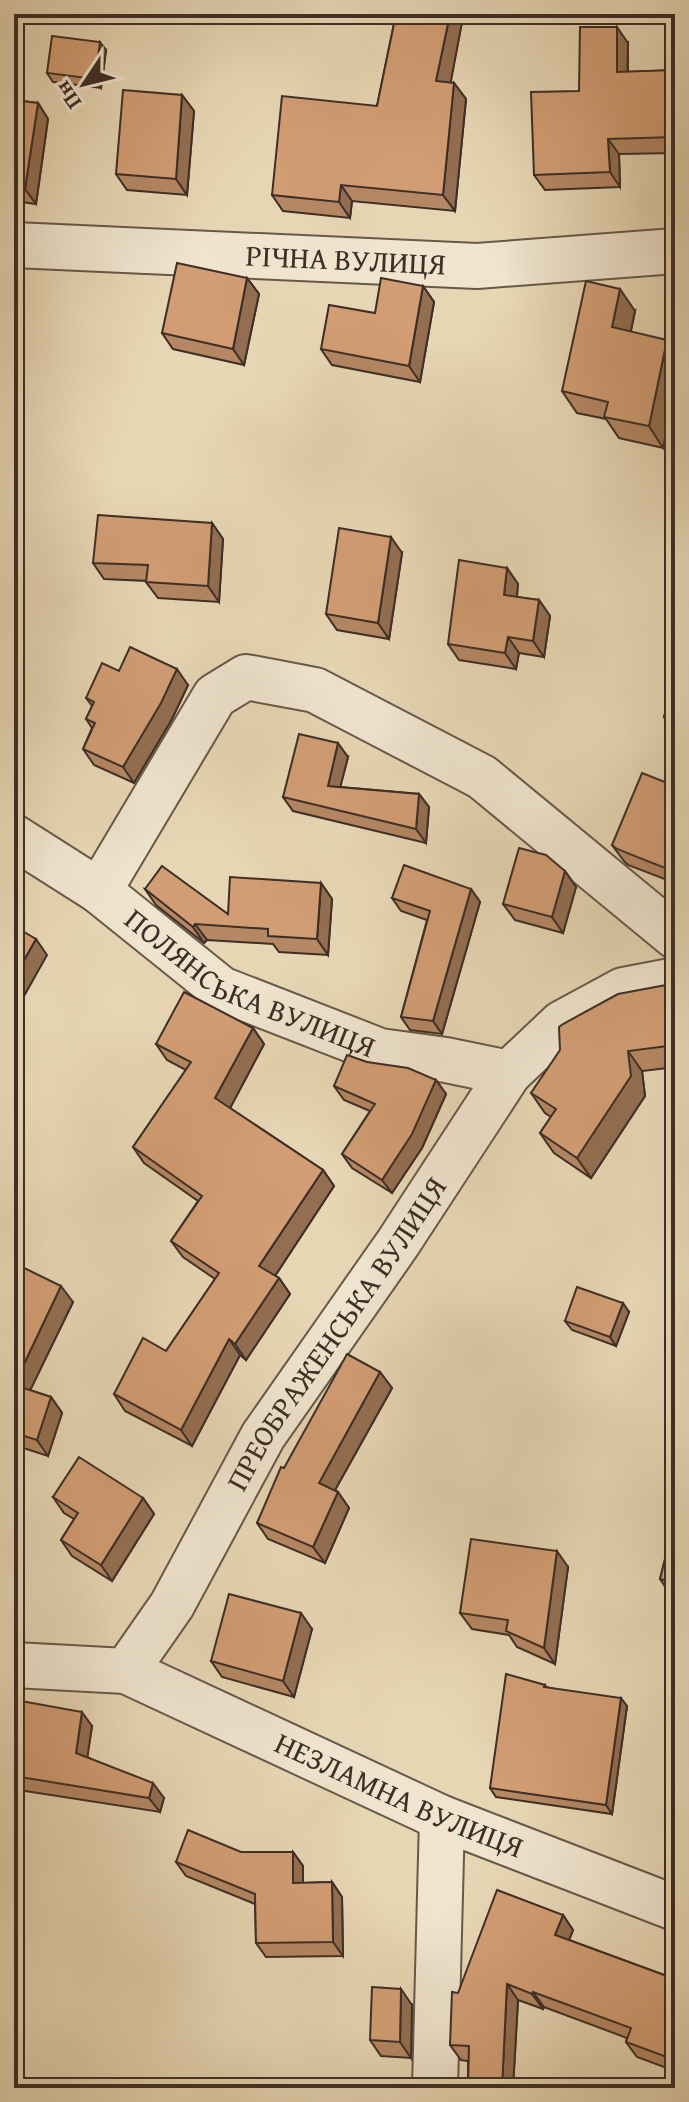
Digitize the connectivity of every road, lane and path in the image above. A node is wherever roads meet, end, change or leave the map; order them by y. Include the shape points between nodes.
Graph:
1 (14, 245) edge
2 (675, 251) edge
3 (14, 837) edge
4 (99, 891) junction
5 (675, 936) edge
6 (675, 980) edge
7 (509, 1073) junction
8 (14, 1665) edge
9 (126, 1671) junction
10 (442, 1818) junction
11 (675, 1908) edge
12 (435, 2088) edge

1 - 2 street, РІЧНА ВУЛИЦЯ via 477,266
3 - 4 street, ПОЛЯНСЬКА ВУЛИЦЯ
4 - 5 street via 215,696 246,677 315,690 482,777
4 - 7 street, ПОЛЯНСЬКА ВУЛИЦЯ via 221,989 380,1051
6 - 7 street, ПРЕОБРАЖЕНСЬКА ВУЛИЦЯ via 623,990 562,1023
7 - 9 street, ПРЕОБРАЖЕНСЬКА ВУЛИЦЯ via 263,1436 172,1605
8 - 9 street
9 - 10 street, НЕЗЛАМНА ВУЛИЦЯ
10 - 11 street, НЕЗЛАМНА ВУЛИЦЯ
10 - 12 street

